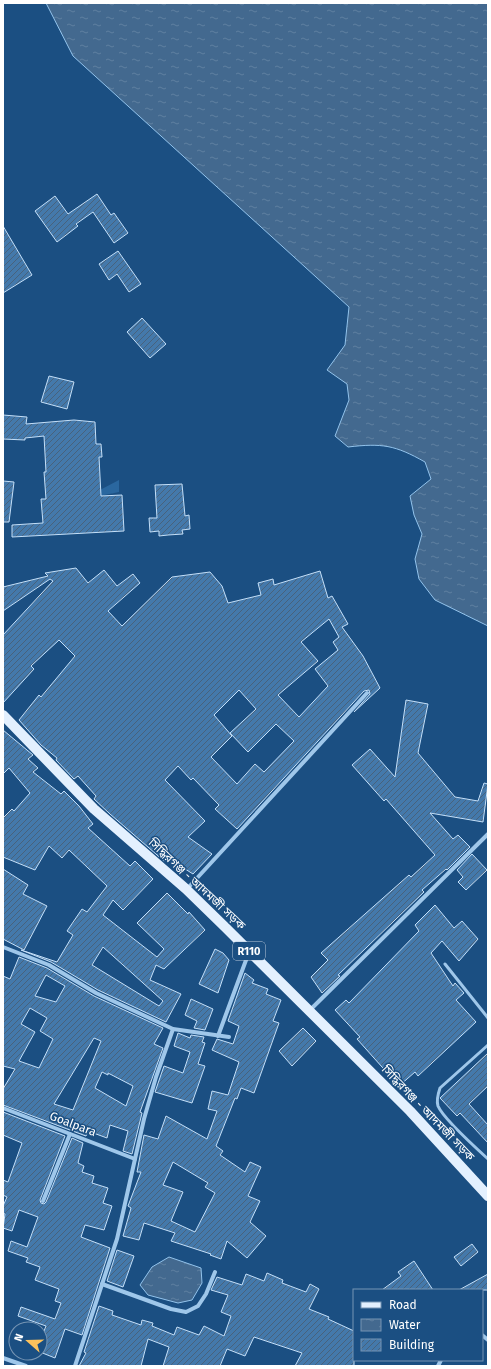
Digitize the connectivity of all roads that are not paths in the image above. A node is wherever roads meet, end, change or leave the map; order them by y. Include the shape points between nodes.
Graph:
1 (367, 694) dead end
2 (3, 715) edge
3 (488, 834) edge
4 (186, 889) junction
5 (3, 947) edge
6 (249, 951) junction
7 (446, 964) dead end
8 (308, 1011) junction
9 (488, 1018) edge
10 (173, 1029) junction
11 (218, 1036) junction
12 (229, 1037) dead end
13 (488, 1045) edge
14 (3, 1108) edge
15 (70, 1134) junction
16 (135, 1159) junction
17 (488, 1160) edge
18 (488, 1196) edge
19 (43, 1201) dead end
20 (215, 1272) dead end
21 (102, 1284) junction
22 (3, 1358) edge
23 (26, 1366) edge
24 (75, 1366) edge

1 - 4 street
2 - 4 main road, সিদ্ধিরগঞ্জ - আদমজী সড়ক / R110 via 94,809
3 - 8 street
4 - 6 main road, সিদ্ধিরগঞ্জ - আদমজী সড়ক / R110
5 - 10 street via 49,965 96,993
6 - 8 main road, সিদ্ধিরগঞ্জ - আদমজী সড়ক / R110
6 - 11 street
7 - 9 lane
8 - 18 main road, সিদ্ধিরগঞ্জ - আদমজী সড়ক / R110 via 410,1111
10 - 11 street
10 - 16 street via 156,1077
11 - 12 street
13 - 17 lane via 440,1088 437,1095 438,1106 445,1115
14 - 15 street, Goalpara
15 - 16 street, Goalpara
15 - 19 street
16 - 21 street via 117,1239
20 - 21 street via 198,1306 186,1312
21 - 24 street
22 - 23 street

